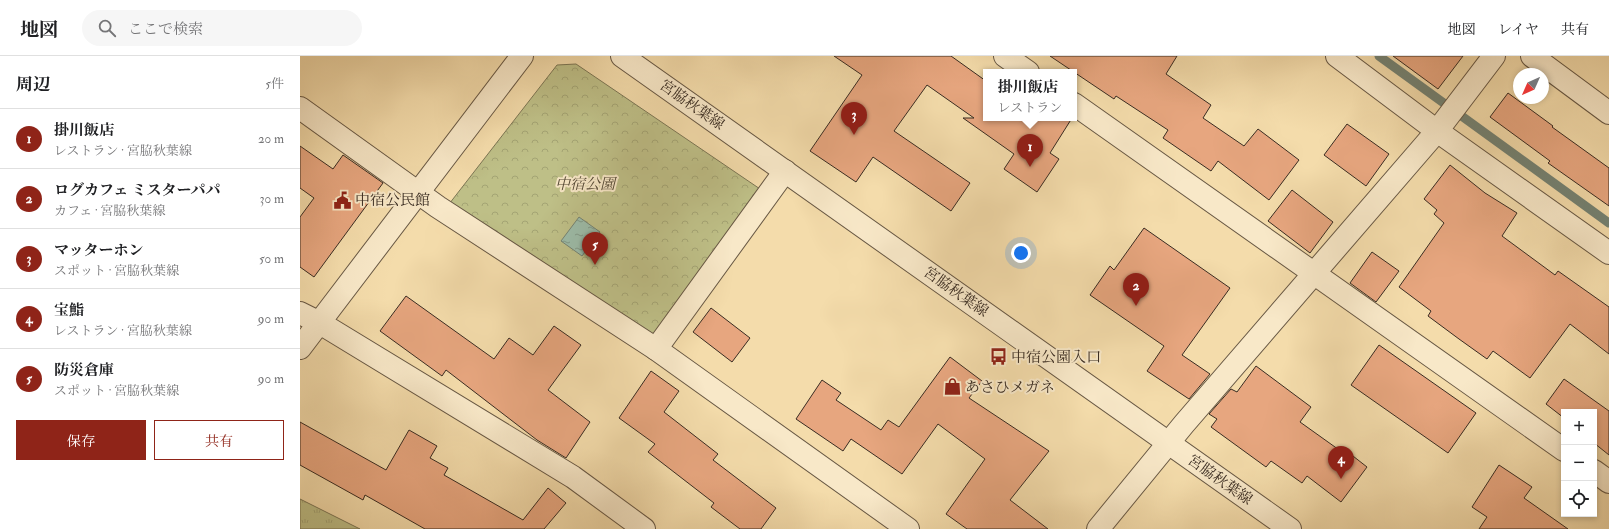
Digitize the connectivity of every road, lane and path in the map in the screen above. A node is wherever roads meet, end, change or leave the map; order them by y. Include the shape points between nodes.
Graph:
1 (522, 56) edge
2 (622, 56) edge
3 (1005, 56) edge
4 (1337, 56) edge
5 (1494, 56) edge
6 (1532, 56) edge
7 (1024, 69) edge
8 (1077, 106) edge
9 (300, 108) edge
10 (1609, 113) edge
11 (1440, 127) junction
12 (785, 170) junction
13 (419, 193) junction
14 (1609, 253) edge
15 (1314, 273) junction
16 (300, 313) edge
17 (320, 323) junction
18 (300, 348) edge
19 (656, 350) junction
20 (1168, 443) junction
21 (1561, 448) edge
22 (1597, 473) edge
23 (1609, 482) edge
24 (644, 529) edge
25 (908, 529) edge
26 (1098, 529) edge
27 (1290, 529) edge

1 - 13 street
2 - 12 street, 宮脇秋葉線
3 - 7 street
4 - 11 street
5 - 11 street
6 - 10 street
8 - 15 street
9 - 13 street
11 - 14 street
11 - 15 street
12 - 19 street
12 - 20 street, 宮脇秋葉線
13 - 17 street
13 - 19 street
15 - 20 street
15 - 21 street
16 - 17 street
17 - 18 street
17 - 24 street via 573,477
19 - 25 street
20 - 26 street
20 - 27 street, 宮脇秋葉線
22 - 23 street

